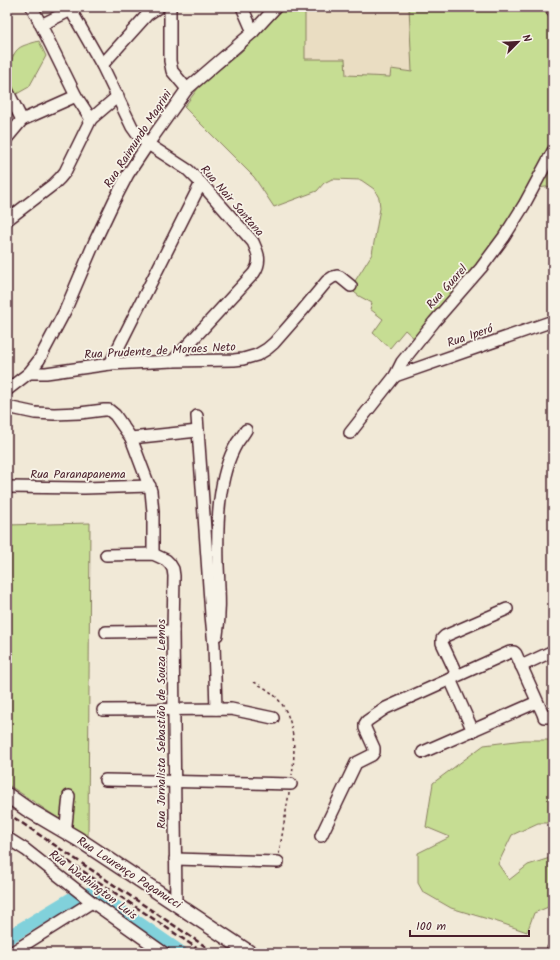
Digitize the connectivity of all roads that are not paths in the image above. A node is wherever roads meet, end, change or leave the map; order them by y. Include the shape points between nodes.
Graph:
1 (32, 7) edge
2 (159, 7) edge
3 (170, 7) edge
4 (242, 7) edge
5 (276, 7) edge
6 (550, 7) edge
7 (70, 9) edge
8 (553, 12) edge
9 (41, 25) junction
10 (253, 32) junction
11 (102, 65) junction
12 (187, 89) junction
13 (8, 93) edge
14 (76, 96) junction
15 (118, 96) junction
16 (91, 119) junction
17 (22, 120) junction
18 (7, 138) edge
19 (148, 144) junction
20 (553, 151) edge
21 (201, 183) junction
22 (7, 220) edge
23 (351, 286) dead end
24 (553, 321) edge
25 (172, 361) junction
26 (110, 364) junction
27 (29, 373) junction
28 (395, 376) junction
29 (7, 390) edge
30 (7, 407) edge
31 (197, 416) dead end
32 (246, 430) dead end
33 (198, 431) junction
34 (350, 433) dead end
35 (131, 438) junction
36 (150, 486) junction
37 (7, 487) edge
38 (153, 554) junction
39 (106, 555) dead end
40 (507, 609) dead end
41 (173, 631) junction
42 (106, 632) dead end
43 (214, 645) junction
44 (553, 651) edge
45 (521, 666) junction
46 (453, 677) junction
47 (537, 702) junction
48 (174, 709) junction
49 (216, 709) junction
50 (103, 710) dead end
51 (553, 714) edge
52 (273, 718) dead end
53 (473, 730) junction
54 (423, 752) dead end
55 (105, 780) dead end
56 (174, 782) junction
57 (291, 784) road end
58 (7, 795) edge
59 (69, 796) dead end
60 (64, 831) junction
61 (321, 836) dead end
62 (7, 838) edge
63 (175, 859) junction
64 (278, 862) road end
65 (89, 899) junction
66 (176, 904) junction
67 (11, 953) edge
68 (164, 953) edge
69 (250, 953) edge

1 - 9 street
2 - 11 street via 147,15
3 - 12 street via 172,71
4 - 10 street
5 - 10 street, Rua Raimundo Magrini
6 - 8 street
7 - 9 street
7 - 11 street, Rua Nair Santana
9 - 14 street
10 - 12 street, Rua Raimundo Magrini
11 - 15 street, Rua Nair Santana
12 - 19 street, Rua Raimundo Magrini
13 - 17 street
14 - 16 street
14 - 17 street
15 - 16 street
15 - 19 street, Rua Nair Santana via 137,134
16 - 22 street via 65,172 54,184
17 - 18 street
19 - 21 street, Rua Nair Santana via 188,170
19 - 27 street, Rua Raimundo Magrini via 128,174 65,311
20 - 28 street, Rua Guarel via 504,237 402,362
21 - 25 street, Rua Nair Santana via 253,242 259,260 254,273
21 - 26 street
23 - 25 street, Rua Prudente de Moraes Neto via 337,276 327,280 274,343 257,355 234,360
24 - 28 street, Rua Iperó
25 - 26 street, Rua Prudente de Moraes Neto
26 - 27 street, Rua Prudente de Moraes Neto
27 - 29 street, Rua Raimundo Magrini
28 - 34 street, Rua Guarel
30 - 35 street via 48,414 109,410
31 - 33 street
32 - 43 street via 231,456 222,488 218,527 220,615
33 - 35 street
33 - 43 street
35 - 36 street
36 - 37 street, Rua Paranapanema
36 - 38 street
38 - 39 street
38 - 41 street, Rua Jornalista Sebastião de Souza Lemos via 170,564 174,576
40 - 46 street via 442,639
41 - 42 street
41 - 48 street, Rua Jornalista Sebastião de Souza Lemos
43 - 49 street
44 - 45 street
45 - 46 street via 516,654 510,652
45 - 47 street
46 - 53 street
46 - 61 street via 386,708 367,720 365,728 374,752 356,763
47 - 51 street via 544,717
47 - 53 street
48 - 49 street
48 - 50 street
48 - 56 street, Rua Jornalista Sebastião de Souza Lemos
49 - 52 street via 231,709
53 - 54 street
55 - 56 street
56 - 57 street
56 - 63 street, Rua Jornalista Sebastião de Souza Lemos
58 - 60 main road, Rua Lourenço Paganucci
59 - 60 street
60 - 66 main road, Rua Lourenço Paganucci
62 - 65 street, Rua Washington Luis
63 - 64 street
63 - 66 street, Rua Jornalista Sebastião de Souza Lemos
65 - 67 street
65 - 68 street, Rua Washington Luis
66 - 69 main road, Rua Lourenço Paganucci

